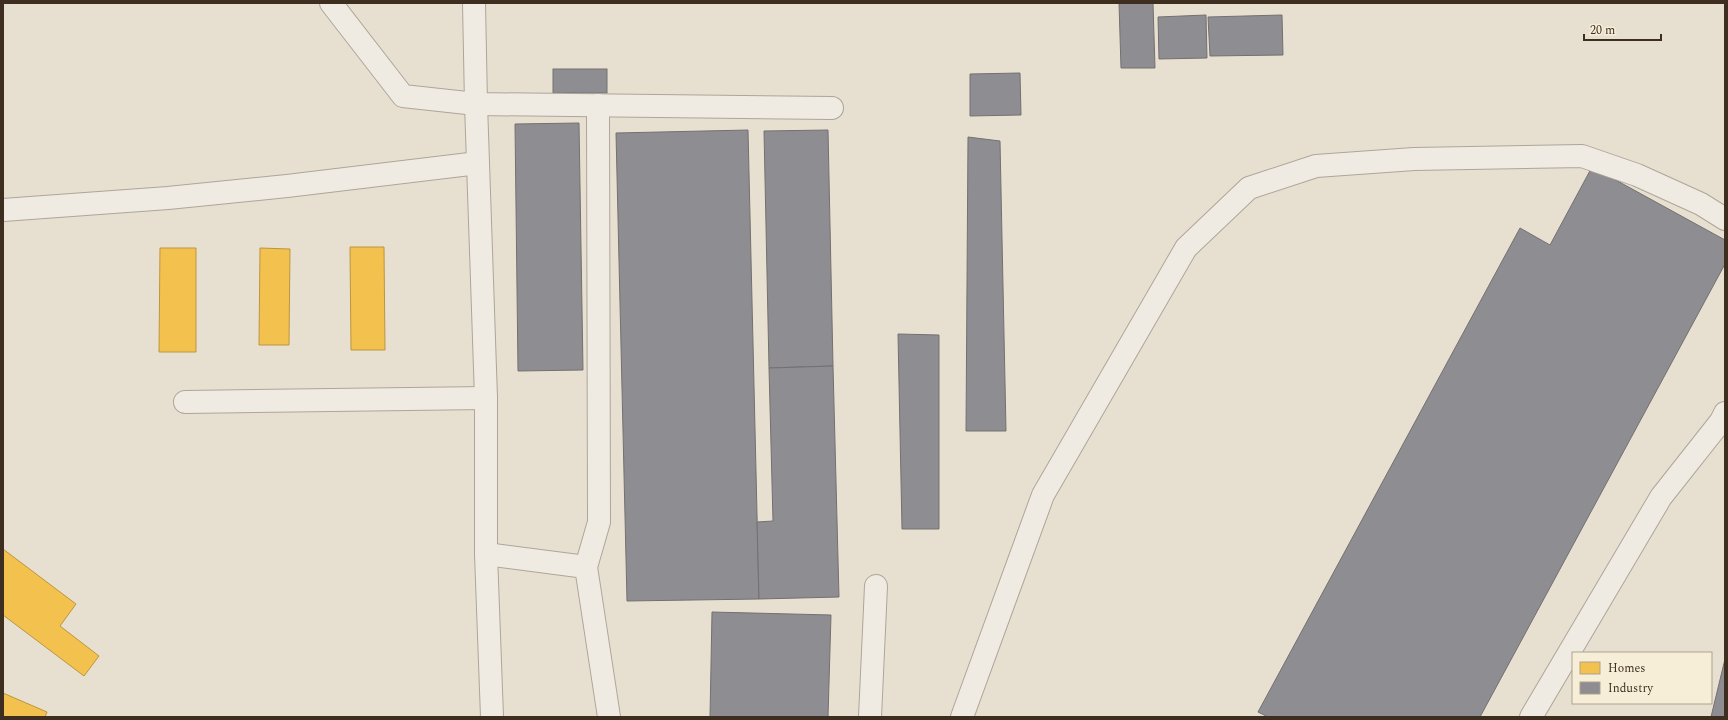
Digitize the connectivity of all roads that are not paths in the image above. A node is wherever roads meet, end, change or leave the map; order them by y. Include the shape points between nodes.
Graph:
1 (331, 3) edge
2 (474, 3) edge
3 (476, 104) junction
4 (598, 105) junction
5 (832, 108) dead end
6 (478, 163) junction
7 (3, 210) edge
8 (1725, 219) edge
9 (486, 398) junction
10 (185, 402) dead end
11 (1725, 413) edge
12 (486, 554) junction
13 (586, 567) junction
14 (876, 586) dead end
15 (492, 717) edge
16 (609, 717) edge
17 (870, 717) edge
18 (962, 717) edge
19 (1531, 717) edge

1 - 3 street via 403,96
2 - 3 street
3 - 4 street
3 - 6 street
4 - 5 street
4 - 13 street via 599,522
6 - 7 street via 271,188
6 - 9 street
8 - 18 street via 1701,204 1637,174 1582,156 1414,158 1316,166 1249,188 1186,248 1043,495
9 - 10 street
9 - 12 street
11 - 19 street via 1660,497
12 - 13 street
12 - 15 street
13 - 16 street
14 - 17 street

